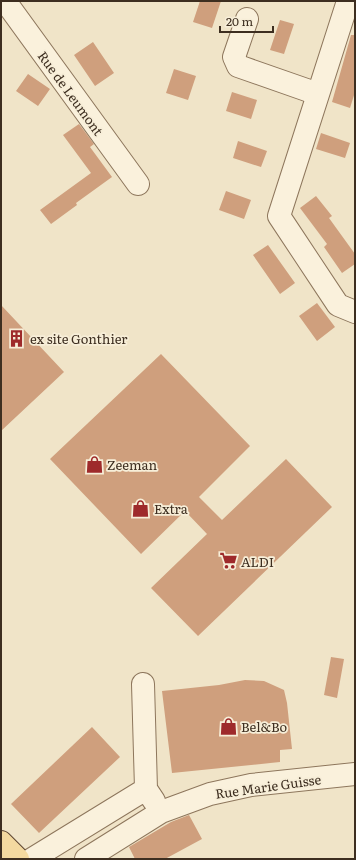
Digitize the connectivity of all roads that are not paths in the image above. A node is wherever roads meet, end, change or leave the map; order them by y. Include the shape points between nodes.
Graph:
1 (5, 1) edge
2 (348, 1) edge
3 (247, 18) dead end
4 (318, 94) junction
5 (138, 184) dead end
6 (355, 312) edge
7 (143, 684) dead end
8 (355, 774) edge
9 (146, 789) junction
10 (161, 812) junction
11 (1, 842) edge
12 (18, 859) edge
13 (32, 859) edge
14 (86, 859) edge

1 - 5 street, Rue de Leumont
2 - 4 street
3 - 4 street via 234,57 238,66
4 - 6 street via 279,216 338,305
7 - 9 street
8 - 10 street, Rue Marie Guisse via 251,785 210,794
9 - 10 street
9 - 13 street
10 - 14 street, Rue Marie Guisse
11 - 12 main road

